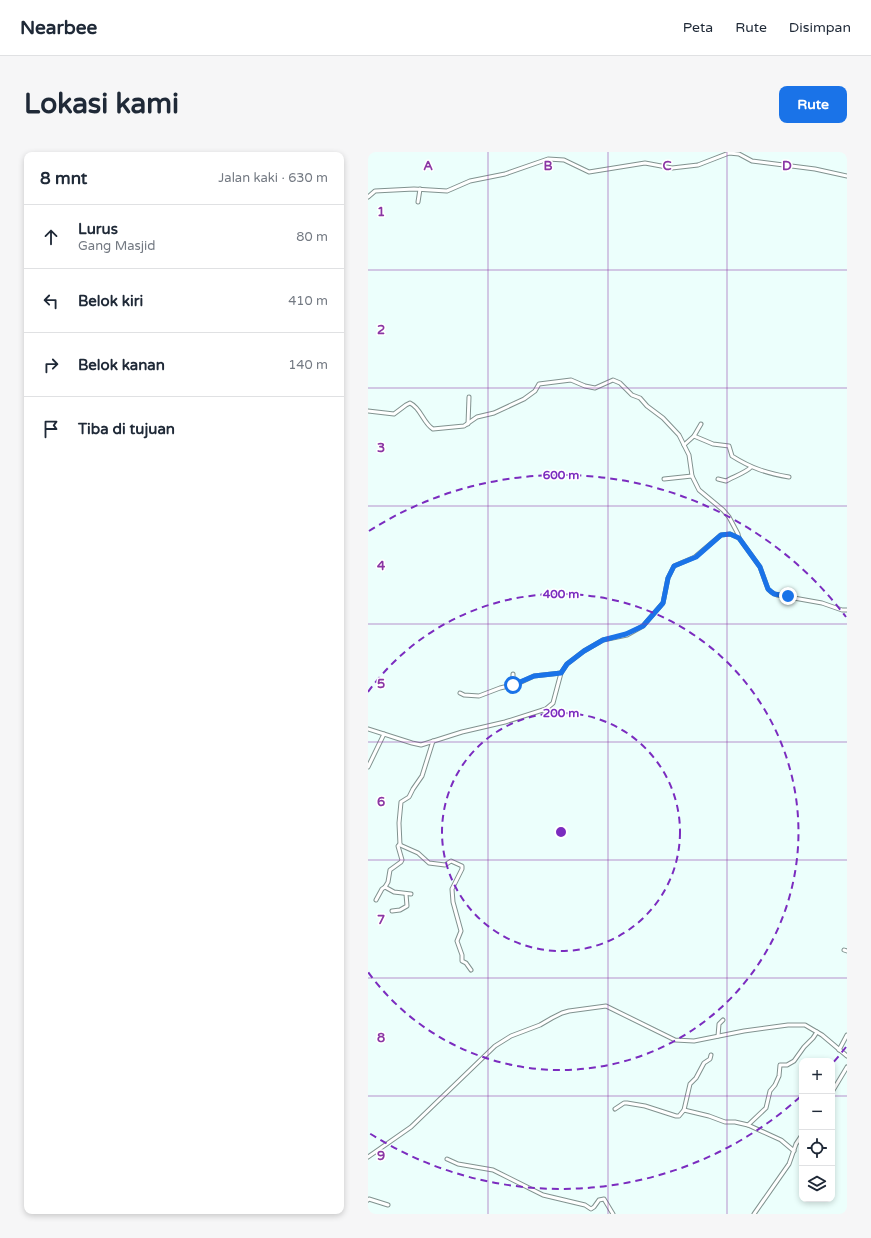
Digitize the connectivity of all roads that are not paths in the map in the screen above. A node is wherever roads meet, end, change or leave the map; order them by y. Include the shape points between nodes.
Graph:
1 (847, 176) edge
2 (420, 189) junction
3 (368, 197) edge
4 (418, 202) dead end
5 (469, 397) dead end
6 (368, 411) edge
7 (468, 424) junction
8 (701, 424) dead end
9 (694, 436) junction
10 (684, 446) junction
11 (751, 467) junction
12 (692, 476) junction
13 (789, 477) dead end
14 (664, 479) dead end
15 (718, 479) dead end
16 (739, 538) junction
17 (847, 610) edge
18 (561, 673) junction
19 (513, 674) dead end
20 (513, 685) junction
21 (460, 693) dead end
22 (368, 729) edge
23 (384, 734) junction
24 (433, 741) junction
25 (368, 767) edge
26 (400, 844) junction
27 (385, 887) junction
28 (406, 894) junction
29 (411, 894) dead end
30 (376, 900) dead end
31 (392, 910) dead end
32 (471, 970) dead end
33 (723, 1020) dead end
34 (817, 1032) junction
35 (847, 1035) edge
36 (718, 1036) junction
37 (839, 1050) junction
38 (711, 1055) dead end
39 (847, 1056) edge
40 (847, 1067) edge
41 (835, 1087) edge
42 (615, 1109) dead end
43 (684, 1110) junction
44 (748, 1125) junction
45 (799, 1141) edge
46 (794, 1151) junction
47 (368, 1157) edge
48 (447, 1159) dead end
49 (368, 1200) edge
50 (388, 1205) dead end
51 (614, 1214) edge
52 (754, 1214) edge

1 - 2 street via 752,161 729,153 698,165 672,168 645,163 589,172 564,160 548,159 489,178 470,181 448,191
2 - 3 street via 375,191
2 - 4 street
5 - 7 street
6 - 7 street via 394,414 410,403 433,429
7 - 10 street via 477,417 494,413 524,399 535,391 539,384 571,380 594,388 614,380 663,418 679,435
8 - 9 street
9 - 10 street
9 - 11 street via 712,444 729,446 732,456
10 - 12 street via 690,455
11 - 13 street via 768,474
11 - 15 street via 747,472 726,481
12 - 14 street
12 - 16 street via 702,494 729,517
16 - 17 street via 760,567 771,592
16 - 18 street via 730,534 721,535 696,557 674,566 668,578 663,603 643,626 603,640 567,664
18 - 20 street via 534,676
18 - 24 street via 553,703 546,709
19 - 20 street
20 - 21 street via 479,696
22 - 23 street
23 - 24 street via 417,745
23 - 25 street
24 - 26 street via 422,776 409,797 401,802 398,823
26 - 27 street via 398,846 402,860 390,870
26 - 32 street via 418,853 430,863 445,865 451,860 462,866 452,893 461,931 457,941 462,961
27 - 28 street
27 - 30 street
28 - 29 street
28 - 31 street via 407,906 400,910
33 - 36 street via 719,1024
34 - 36 street via 805,1025 796,1024
34 - 37 street
34 - 44 street via 794,1061 780,1065 779,1076 770,1091 766,1108
35 - 37 street
36 - 47 street via 694,1041 675,1040 606,1006 562,1013 495,1046 412,1127
37 - 39 street
38 - 43 street via 690,1084
40 - 41 street
42 - 43 street via 624,1103 645,1106 676,1116
43 - 44 street via 725,1122
44 - 46 street via 781,1140
45 - 46 street
46 - 52 street via 789,1164
48 - 51 street via 458,1164 493,1170 543,1195 591,1209 599,1200 604,1199
49 - 50 street

